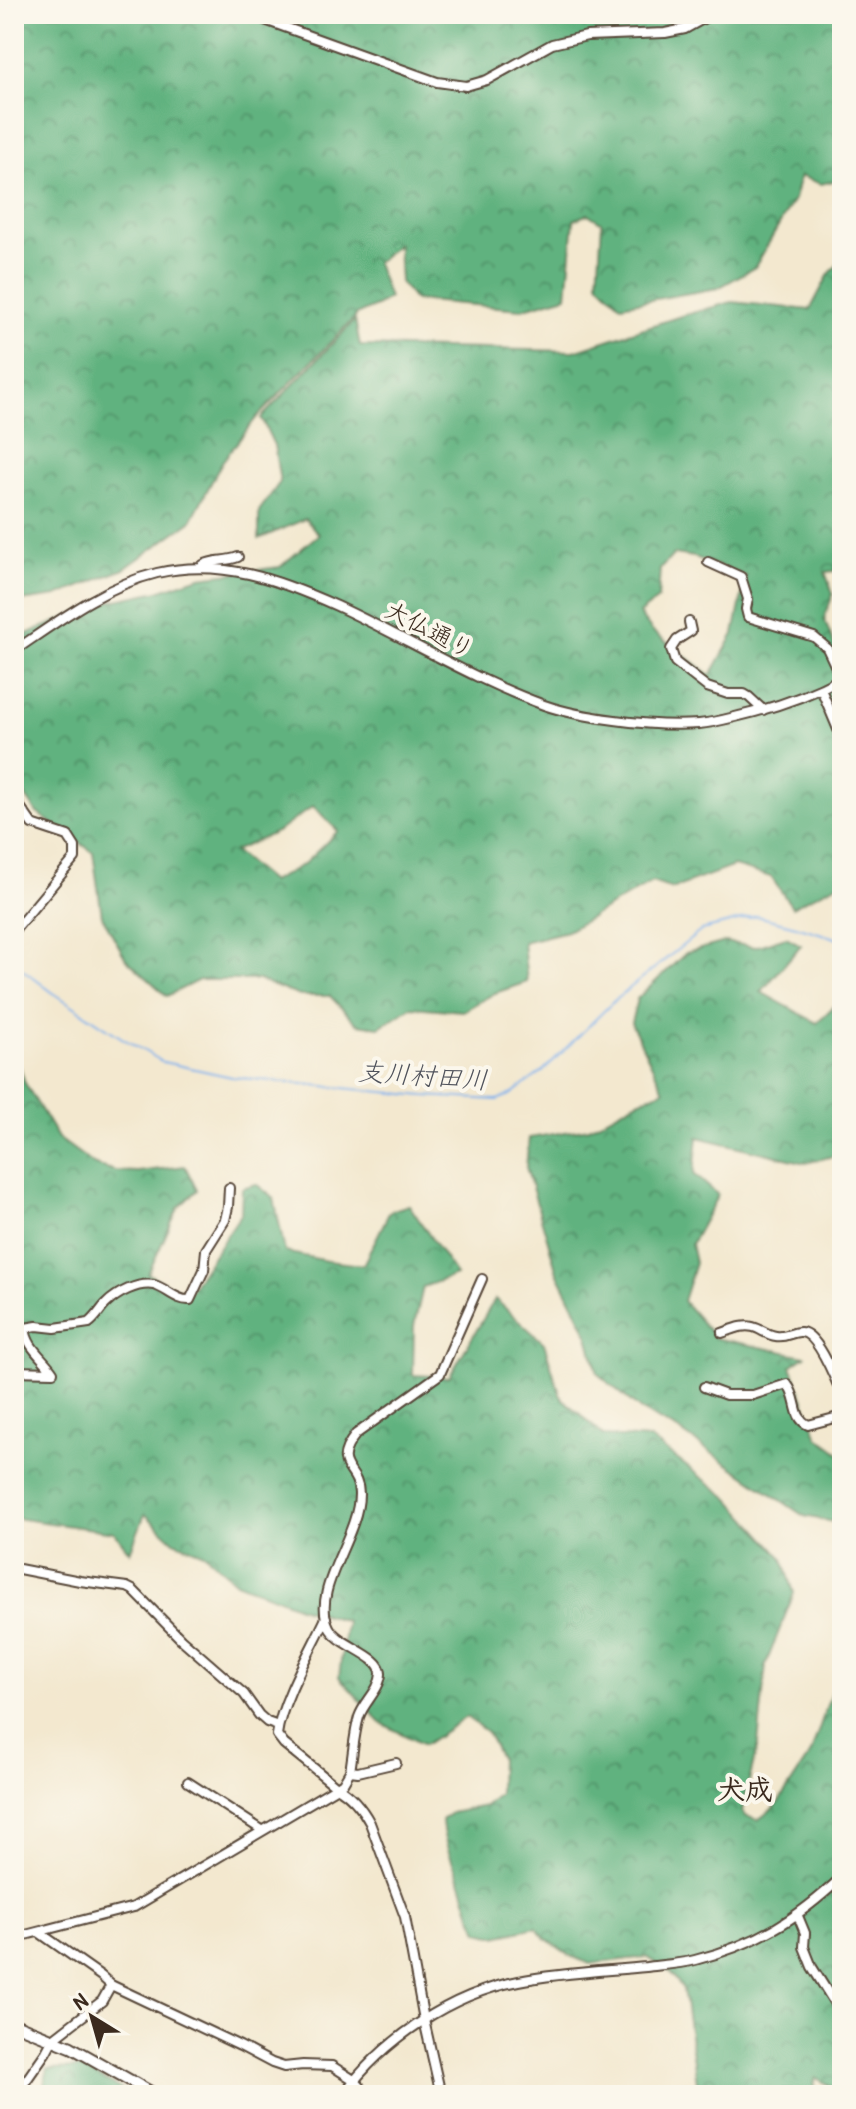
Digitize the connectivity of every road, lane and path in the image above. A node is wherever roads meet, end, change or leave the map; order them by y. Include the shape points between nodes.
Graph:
1 (241, 14) edge
2 (712, 14) edge
3 (238, 557) dead end
4 (708, 562) dead end
5 (199, 568) junction
6 (689, 622) dead end
7 (14, 651) edge
8 (842, 678) edge
9 (821, 689) junction
10 (763, 710) junction
11 (842, 739) edge
12 (14, 798) edge
13 (14, 931) edge
14 (229, 1188) dead end
15 (482, 1279) dead end
16 (722, 1333) dead end
17 (14, 1371) edge
18 (704, 1387) dead end
19 (842, 1395) edge
20 (842, 1416) edge
21 (14, 1568) edge
22 (326, 1618) junction
23 (278, 1726) junction
24 (396, 1763) dead end
25 (350, 1771) junction
26 (188, 1782) dead end
27 (337, 1787) junction
28 (262, 1830) junction
29 (842, 1877) edge
30 (798, 1916) junction
31 (14, 1918) edge
32 (40, 1933) junction
33 (16, 1938) edge
34 (111, 1985) junction
35 (842, 2015) edge
36 (424, 2020) junction
37 (14, 2024) edge
38 (53, 2039) junction
39 (354, 2080) junction
40 (16, 2095) edge
41 (156, 2095) edge
42 (343, 2095) edge
43 (368, 2095) edge
44 (441, 2095) edge

1 - 2 street via 437,82 466,86 552,44 587,36 665,33
3 - 5 street
4 - 8 street via 741,577 748,617 814,637 827,648
5 - 7 street, 大仏通り via 158,573 96,597
5 - 10 street, 大仏通り via 292,586 545,705 592,717 703,724
6 - 10 street via 691,631 671,649 675,662 707,687 744,694
8 - 9 street, 大仏通り
9 - 10 street, 大仏通り
9 - 11 street
12 - 13 street via 32,824 68,836 75,858
14 - 17 street via 225,1220 206,1250 204,1270 190,1300 154,1285 138,1285 118,1294 89,1323 25,1328 29,1343 53,1372
15 - 22 street via 440,1374 371,1422 347,1446 344,1456 359,1487 359,1504 326,1587
16 - 19 street via 752,1326 771,1336 806,1333 815,1340
18 - 20 street via 726,1395 753,1395 787,1384 803,1423
21 - 23 street via 133,1590 244,1694 259,1715
22 - 23 street
22 - 25 street via 331,1631 380,1667 377,1686 359,1716
23 - 27 street via 284,1744
24 - 25 street
25 - 27 street
26 - 28 street
27 - 28 street
27 - 36 street via 370,1823 405,1917
28 - 32 street via 134,1907
29 - 30 street
30 - 35 street via 812,1967
30 - 36 street via 750,1942 692,1961 518,1981
31 - 33 street
32 - 33 street
32 - 34 street
34 - 38 street via 102,2001
34 - 39 street via 272,2063 332,2066
36 - 39 street
36 - 44 street
37 - 38 main road
38 - 40 street
38 - 41 main road
39 - 42 street
39 - 43 street

